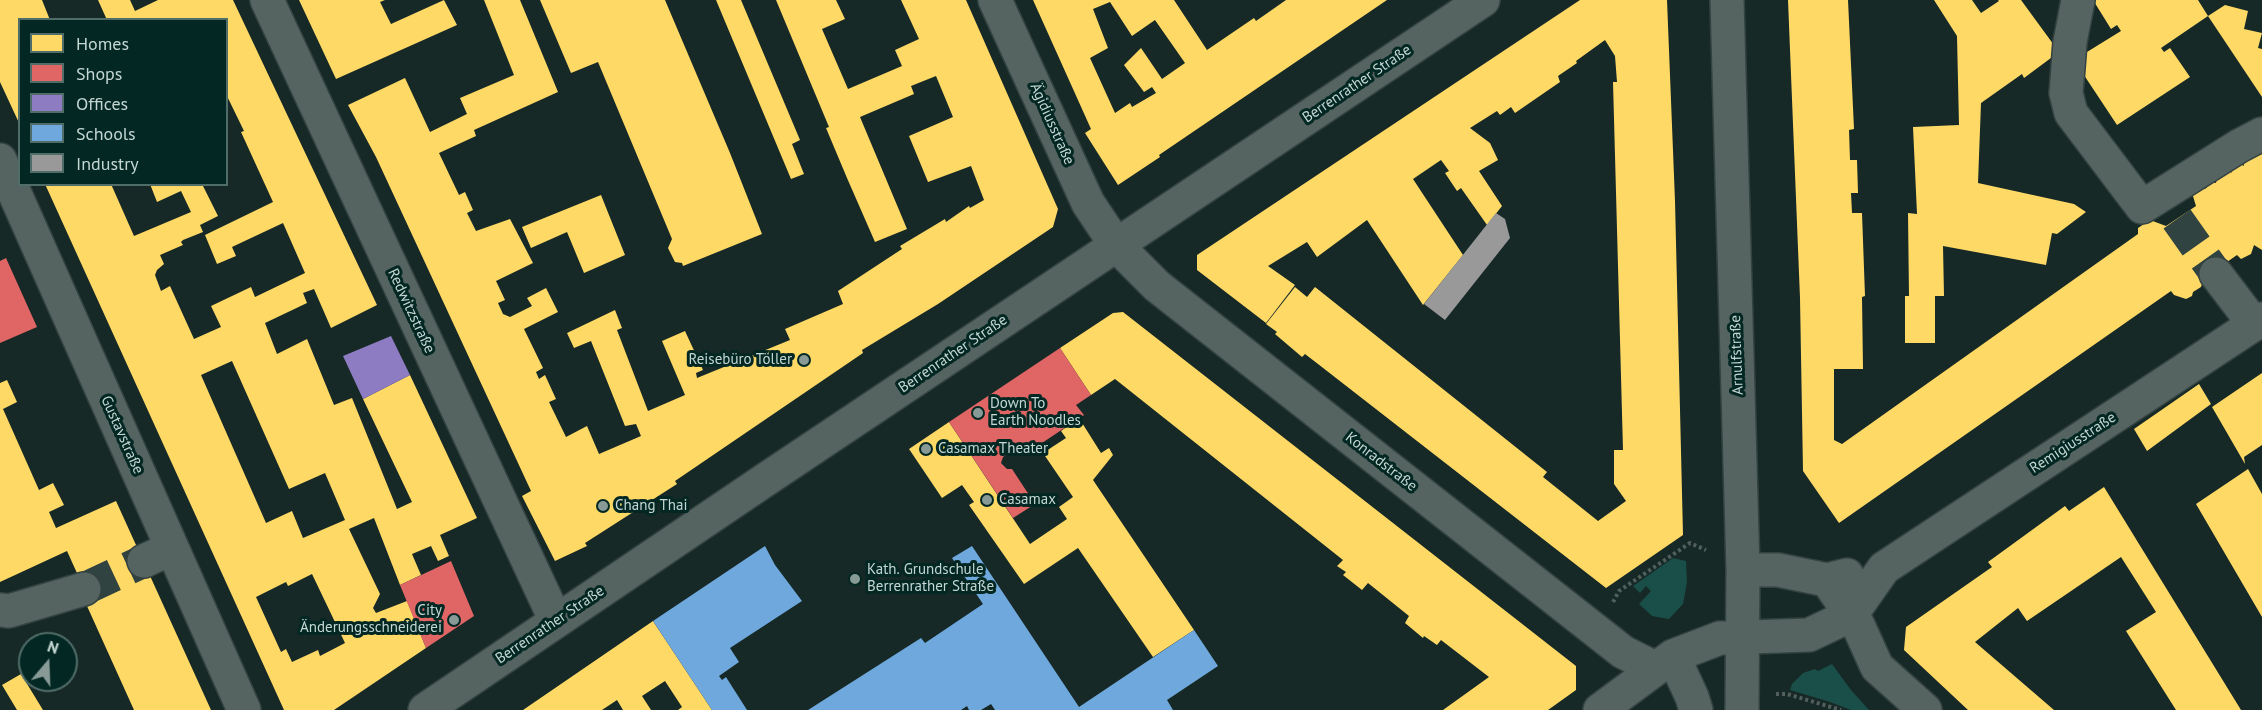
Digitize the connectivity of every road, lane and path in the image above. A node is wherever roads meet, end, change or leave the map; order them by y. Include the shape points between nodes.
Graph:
1 (267, 0) edge
2 (995, 0) edge
3 (1483, 0) edge
4 (1727, 0) edge
5 (2078, 0) edge
6 (2262, 134) edge
7 (0, 160) edge
8 (1116, 245) junction
9 (2216, 274) tunnel mouth
10 (2258, 321) edge
11 (1743, 560) junction
12 (1884, 568) junction
13 (1827, 580) junction
14 (84, 589) tunnel mouth
15 (0, 610) edge
16 (1851, 615) junction
17 (556, 621) junction
18 (1743, 638) junction
19 (1610, 641) junction
20 (1664, 662) junction
21 (1787, 694) dead end
22 (244, 710) edge
23 (425, 710) edge
24 (1600, 710) edge
25 (1696, 710) edge
26 (1742, 710) edge
27 (1841, 710) edge
28 (1924, 710) edge

1 - 17 street, Redwitzstraße
2 - 8 street, Ägidiusstraße via 1088,203
3 - 8 street, Berrenrather Straße
4 - 11 street, Arnulfstraße
5 - 6 street via 2066,93 2072,113 2142,207 2168,208 2239,146
7 - 22 street, Gustavstraße via 158,555
8 - 17 street, Berrenrather Straße
8 - 19 street, Konradstraße via 1157,286
9 - 10 street
10 - 12 street, Remigiusstraße
11 - 13 street, Remigiusstraße
11 - 18 street, Arnulfstraße
11 - 19 path via 1690,543 1619,591 1613,602 1619,620
12 - 13 street, Remigiusstraße
12 - 16 street, Remigiusstraße
13 - 16 street
14 - 15 street
16 - 18 street, Remigiusstraße via 1809,635
16 - 28 street via 1878,666
17 - 23 street, Berrenrather Straße
18 - 20 street, Remigiusstraße via 1720,638
18 - 26 street, Arnulfstraße
19 - 20 street, Konradstraße via 1623,652
20 - 24 street, Remigiusstraße
20 - 25 street via 1692,697
21 - 27 path

